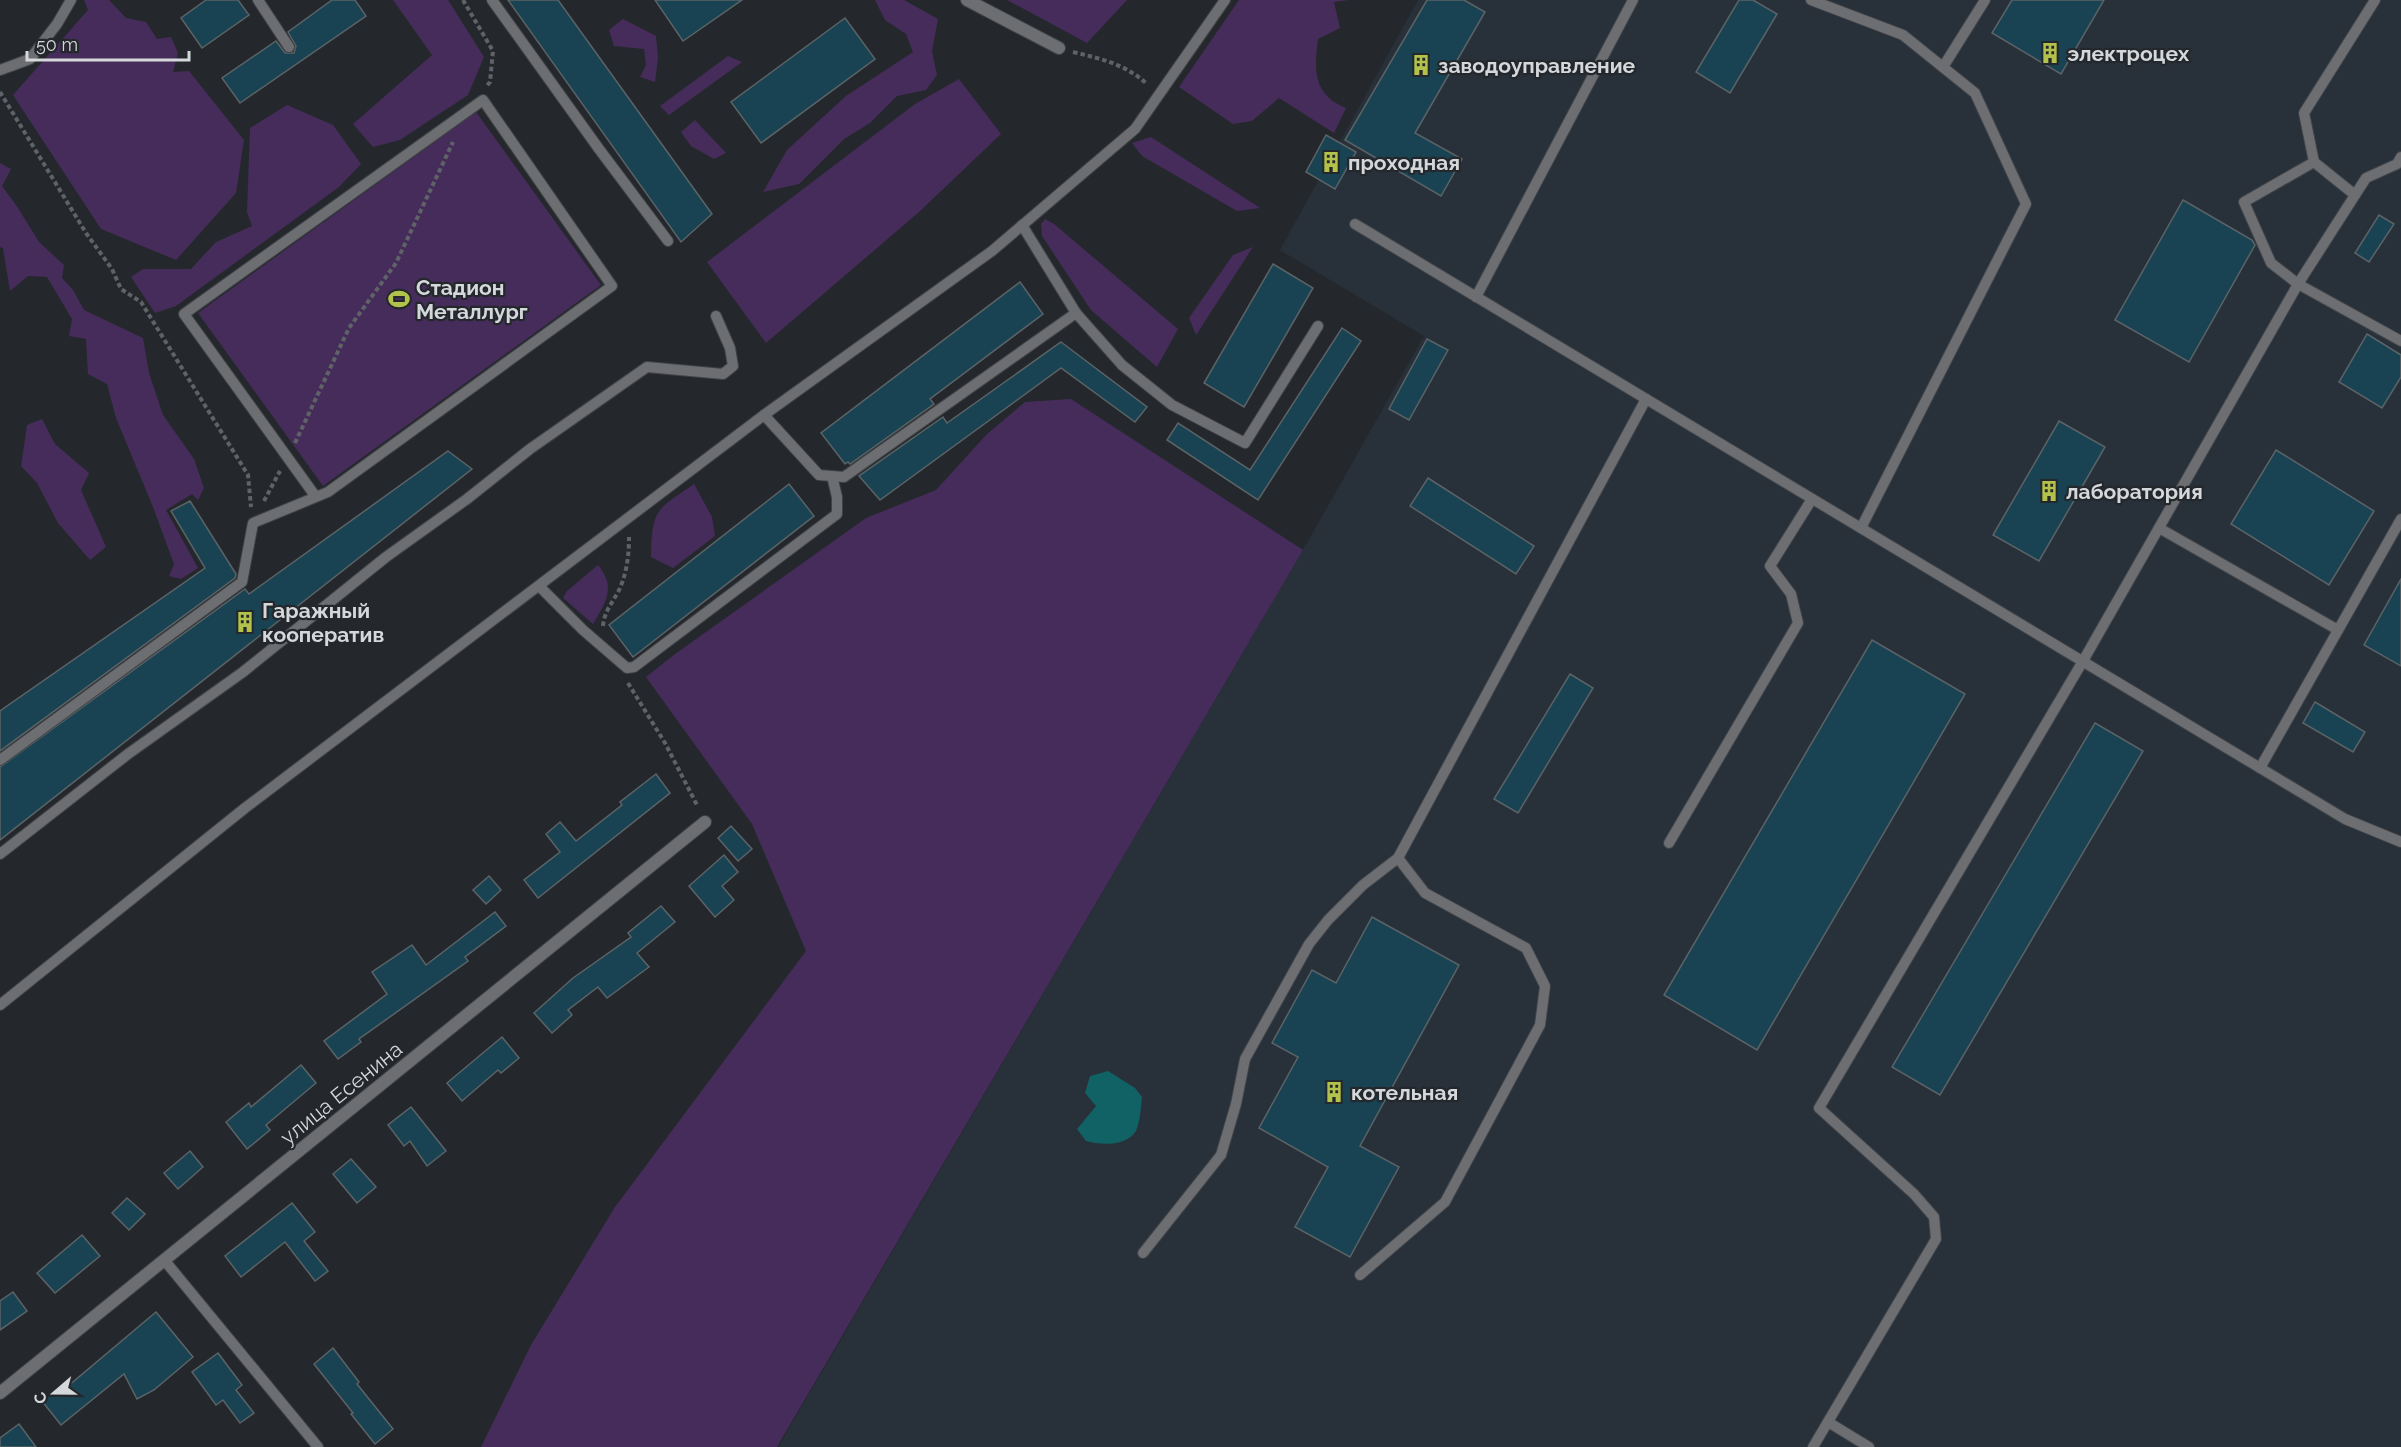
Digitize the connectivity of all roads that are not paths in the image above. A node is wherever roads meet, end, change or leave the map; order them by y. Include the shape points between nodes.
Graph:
1 (71, 0) edge
2 (258, 0) edge
3 (492, 0) edge
4 (967, 0) edge
5 (1225, 0) edge
6 (1633, 0) edge
7 (1811, 0) edge
8 (1985, 0) edge
9 (2375, 0) edge
10 (1826, 3) edge
11 (289, 47) dead end
12 (1059, 48) road end
13 (1943, 67) junction
14 (0, 69) edge
15 (2401, 157) edge
16 (2314, 162) junction
17 (2355, 195) junction
18 (1355, 224) dead end
19 (1022, 225) junction
20 (668, 241) dead end
21 (2298, 284) junction
22 (1476, 297) junction
23 (1076, 313) junction
24 (716, 316) dead end
25 (1318, 326) dead end
26 (2401, 341) edge
27 (1646, 399) junction
28 (765, 415) junction
29 (832, 476) junction
30 (316, 497) junction
31 (1812, 499) junction
32 (2401, 519) edge
33 (1861, 528) junction
34 (2159, 528) junction
35 (539, 586) junction
36 (2338, 630) junction
37 (2083, 661) junction
38 (0, 760) edge
39 (2260, 768) junction
40 (705, 822) road end
41 (2401, 842) edge
42 (1670, 843) dead end
43 (0, 854) edge
44 (1398, 858) junction
45 (0, 1005) edge
46 (1143, 1253) dead end
47 (165, 1261) junction
48 (1360, 1275) dead end
49 (0, 1393) edge
50 (1827, 1422) junction
51 (318, 1447) edge
52 (1813, 1447) edge
53 (1869, 1447) edge

1 - 14 lane via 30,59
2 - 11 lane
3 - 20 lane
4 - 12 street
5 - 19 lane via 1135,129
6 - 22 lane
7 - 10 lane
8 - 13 lane
9 - 16 lane via 2304,113
10 - 13 lane via 1904,35
13 - 33 lane via 1975,93 2026,204
15 - 17 lane via 2397,164 2366,178
16 - 17 lane
16 - 21 lane via 2244,202 2271,263
17 - 21 lane
18 - 22 lane
19 - 23 lane
19 - 28 lane via 992,251
21 - 26 lane
21 - 34 lane
22 - 27 lane
23 - 25 lane via 1122,365 1172,405 1245,443
23 - 29 lane via 844,477
24 - 43 lane via 732,357 733,366 723,374 647,367 386,557 243,672 128,754
27 - 31 lane
27 - 44 lane
28 - 29 lane via 819,475
28 - 35 lane
29 - 35 lane via 837,514 634,667 627,668
30 - 30 lane via 612,286 483,100 184,314
30 - 38 lane via 253,523 242,582
31 - 33 lane
31 - 42 lane via 1770,566 1791,594 1798,622
32 - 36 lane
33 - 37 lane
34 - 36 lane
34 - 37 lane
35 - 45 lane via 245,808
36 - 39 lane
37 - 39 lane
37 - 50 lane via 1819,1108 1914,1194 1934,1217 1936,1239
39 - 41 lane via 2345,819
40 - 47 street, улица Есенина
44 - 46 lane via 1363,885 1309,944 1245,1059 1221,1155
44 - 48 lane via 1425,893 1526,948 1545,986 1540,1025 1445,1202
47 - 49 street, улица Есенина
47 - 51 lane
50 - 52 lane
50 - 53 lane

